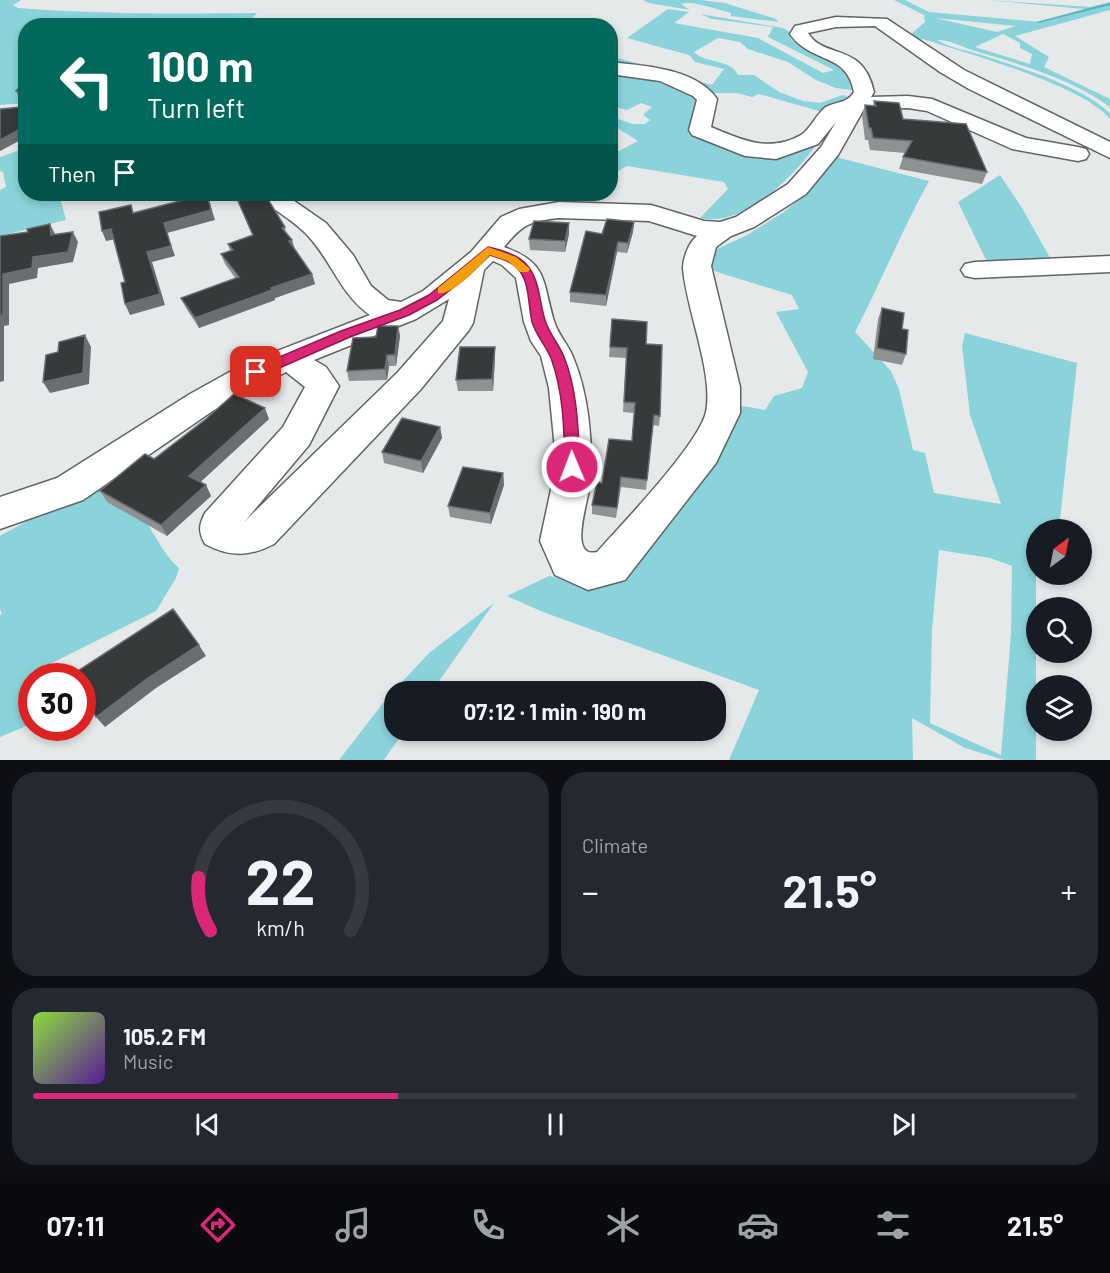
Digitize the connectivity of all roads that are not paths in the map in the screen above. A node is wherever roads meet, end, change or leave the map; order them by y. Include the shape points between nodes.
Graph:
1 (875, 17) junction
2 (832, 21) junction
3 (618, 69) edge
4 (859, 103) junction
5 (1110, 151) edge
6 (1078, 154) dead end
7 (279, 201) edge
8 (722, 230) junction
9 (479, 259) junction
10 (1110, 264) edge
11 (975, 270) dead end
12 (405, 312) junction
13 (288, 358) junction
14 (0, 513) edge

1 - 2 street
1 - 2 street via 856,13
1 - 5 street via 905,26 922,53 982,88
2 - 4 street via 799,34 806,44 858,71 864,81
3 - 4 street via 660,77 702,92 707,99 700,130 753,151 776,152 810,140 833,112
4 - 6 street via 933,105 1020,144
4 - 8 street via 830,150 797,189 745,222
7 - 12 street via 318,229 343,261 359,291 379,308
8 - 9 street via 702,229 651,213 559,210 528,214 510,223
8 - 9 street via 703,244 697,266 723,387 723,413 703,453 627,547 610,567 588,572 570,563 560,541 571,485 570,406 557,356 539,322 530,278 512,259
9 - 12 street via 433,297
9 - 13 street via 458,323 409,381 260,532 249,539 229,538 219,532 219,524 296,436 322,386 314,375
10 - 11 street
12 - 13 street
13 - 14 street via 220,391 78,484

